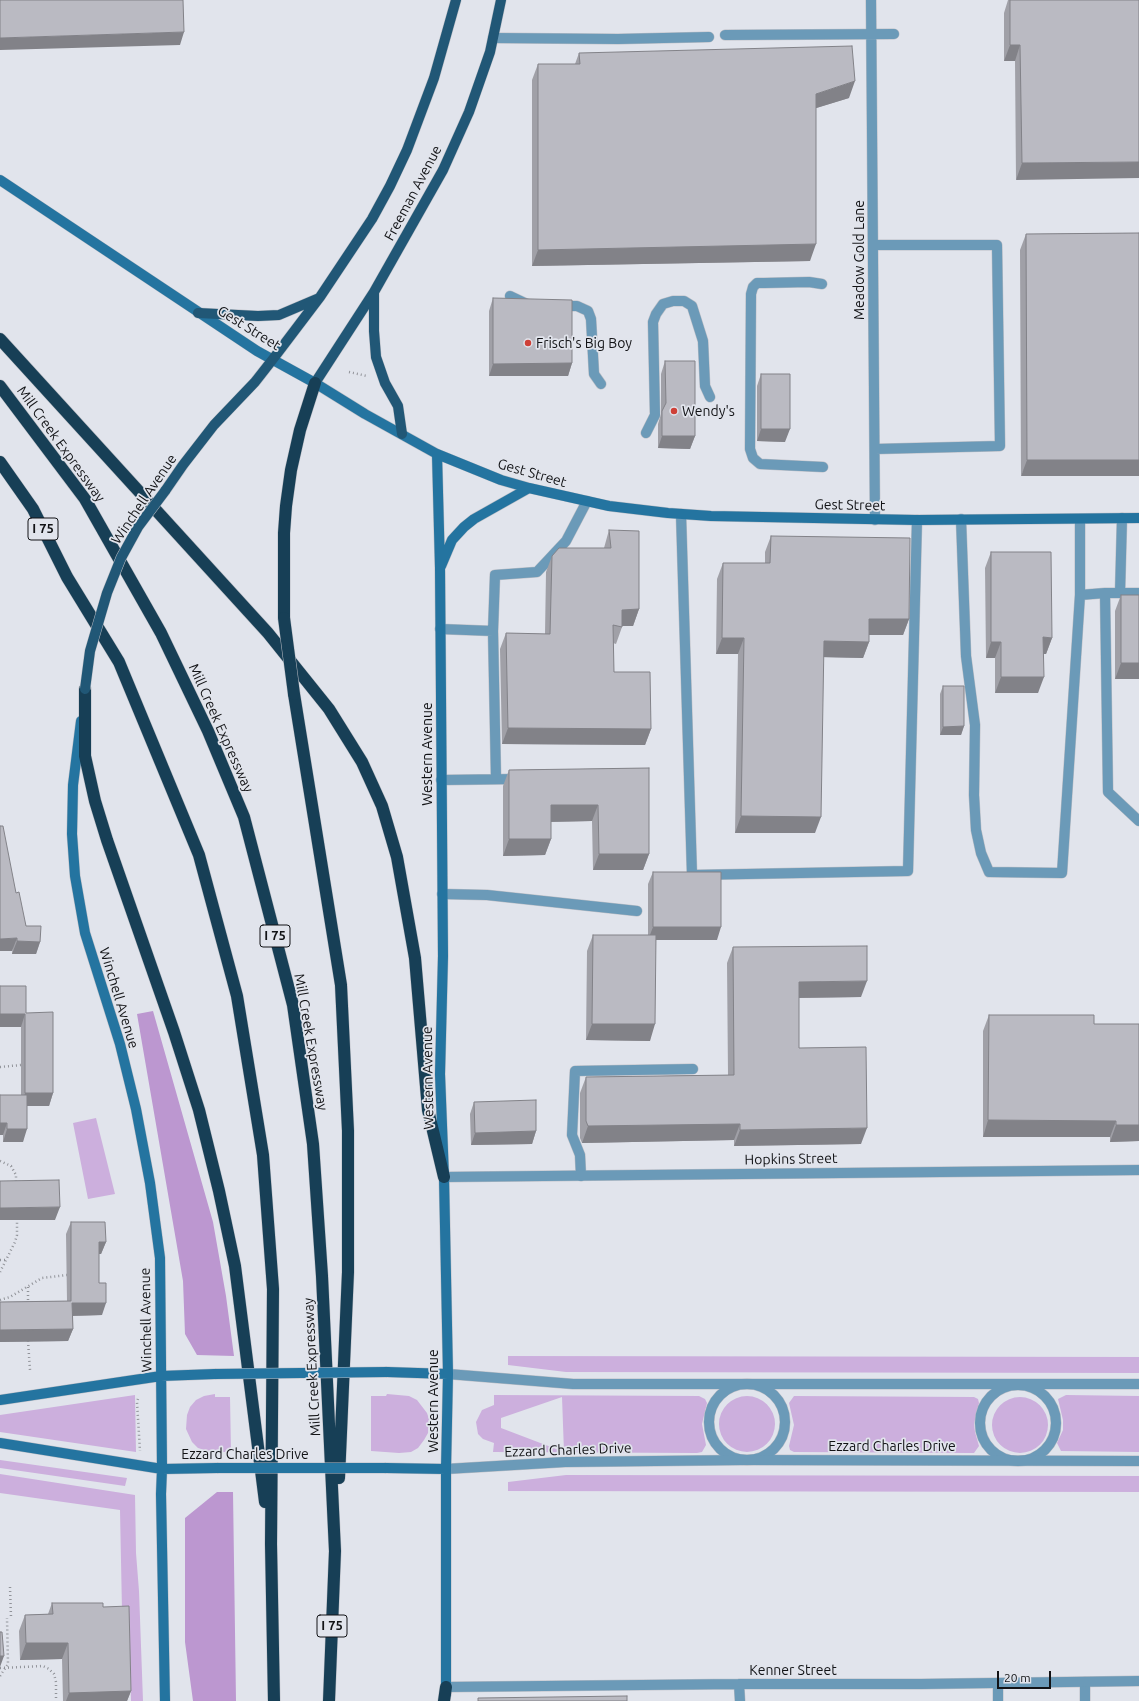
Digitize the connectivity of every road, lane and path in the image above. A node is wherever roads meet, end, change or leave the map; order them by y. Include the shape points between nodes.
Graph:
1 (456, 0) edge
2 (501, 0) edge
3 (870, 0) edge
4 (871, 34) junction
5 (894, 34) dead end
6 (725, 35) dead end
7 (709, 37) dead end
8 (493, 38) junction
9 (0, 180) edge
10 (873, 245) junction
11 (822, 284) dead end
12 (374, 292) junction
13 (510, 296) dead end
14 (320, 297) junction
15 (198, 312) junction
16 (0, 339) edge
17 (273, 360) junction
18 (349, 372) dead end
19 (367, 376) dead end
20 (315, 383) junction
21 (601, 384) dead end
22 (0, 386) edge
23 (710, 397) dead end
24 (646, 433) dead end
25 (402, 434) junction
26 (874, 448) junction
27 (437, 454) junction
28 (0, 462) edge
29 (822, 467) dead end
30 (528, 488) junction
31 (587, 502) junction
32 (681, 514) junction
33 (1122, 518) junction
34 (1139, 518) edge
35 (961, 519) junction
36 (1080, 519) junction
37 (875, 520) junction
38 (917, 520) junction
39 (440, 568) junction
40 (1105, 593) junction
41 (1120, 593) junction
42 (1139, 593) edge
43 (1080, 595) junction
44 (440, 629) junction
45 (493, 631) junction
46 (85, 689) junction
47 (496, 779) junction
48 (528, 779) edge
49 (441, 780) junction
50 (1139, 821) edge
51 (442, 894) junction
52 (637, 911) dead end
53 (21, 1065) dead end
54 (0, 1067) edge
55 (694, 1069) dead end
56 (0, 1161) edge
57 (1139, 1170) edge
58 (581, 1176) junction
59 (444, 1177) junction
60 (16, 1189) edge
61 (17, 1220) edge
62 (0, 1260) edge
63 (5, 1260) junction
64 (0, 1272) edge
65 (67, 1275) dead end
66 (28, 1286) junction
67 (0, 1300) edge
68 (28, 1307) edge
69 (28, 1342) edge
70 (30, 1370) dead end
71 (448, 1374) junction
72 (161, 1376) junction
73 (743, 1384) junction
74 (1139, 1384) edge
75 (1013, 1385) junction
76 (138, 1399) dead end
77 (0, 1400) edge
78 (0, 1443) edge
79 (140, 1451) dead end
80 (745, 1460) junction
81 (1015, 1461) junction
82 (1139, 1461) edge
83 (162, 1469) junction
84 (446, 1469) junction
85 (271, 1544) junction
86 (335, 1552) junction
87 (10, 1587) dead end
88 (6, 1667) junction
89 (0, 1668) edge
90 (0, 1676) edge
91 (1139, 1681) edge
92 (1085, 1682) junction
93 (740, 1684) junction
94 (998, 1684) junction
95 (446, 1687) junction
96 (56, 1701) edge
97 (165, 1701) edge
98 (274, 1701) edge
99 (329, 1701) edge
100 (445, 1701) edge
101 (740, 1701) edge
102 (998, 1701) edge
103 (1085, 1701) edge

1 - 14 main road, Freeman Avenue via 434,78 407,150 372,219
2 - 8 main road, Freeman Avenue
3 - 4 street, Meadow Gold Lane
4 - 5 street
4 - 6 street
4 - 10 street, Meadow Gold Lane
7 - 8 street
8 - 12 main road, Freeman Avenue via 469,112 443,170
9 - 15 main road, Gest Street
10 - 26 street, Meadow Gold Lane
10 - 26 street via 997,245 1000,446
11 - 29 street via 757,283 753,287 750,449 753,458 760,464
12 - 20 main road, Freeman Avenue
12 - 25 main road via 376,357 385,383 398,406
13 - 21 street via 529,305 577,306 588,311 591,319 594,374
14 - 15 main road via 279,314 258,316
14 - 17 main road, Freeman Avenue
15 - 17 main road, Gest Street
16 - 59 highway via 268,633 329,709 362,762 382,806 397,857 415,958 428,1110
17 - 20 main road, Gest Street
17 - 46 main road, Winchell Avenue, bridge via 214,425 138,526 107,593 90,651
18 - 19 path
20 - 25 main road, Gest Street
20 - 86 highway, bridge via 300,430 286,506 284,618 341,985 345,1045 348,1272
22 - 86 highway, Mill Creek Expressway / I 75 via 85,499 161,633 208,731 244,817 293,1005 313,1144
23 - 24 street via 705,386 703,341 692,306 684,301 663,304 653,322 655,415
25 - 27 main road, Gest Street
26 - 37 street, Meadow Gold Lane
27 - 30 main road, Gest Street
27 - 39 main road, Western Avenue
28 - 85 highway, I 75 via 33,509 67,577 119,662 199,855 237,996 263,1155 273,1289
30 - 31 main road, Gest Street
30 - 39 main road via 464,527 452,540
31 - 32 main road, Gest Street
31 - 45 street via 566,541 536,572 495,575
32 - 37 main road, Gest Street
32 - 38 street via 692,875 908,871
33 - 34 main road, Gest Street
33 - 36 main road, Gest Street
33 - 41 street
35 - 36 main road, Gest Street
35 - 38 main road, Gest Street
35 - 43 street via 966,656 976,725 976,830 980,853 989,872 1062,873
36 - 43 street
37 - 38 main road, Gest Street
39 - 44 main road, Western Avenue
40 - 41 street
40 - 43 street
40 - 50 street via 1108,792
41 - 42 street
44 - 45 street
44 - 49 main road, Western Avenue
45 - 47 street
46 - 72 main road, Winchell Avenue via 73,785 72,834 75,876 85,933 122,1051 150,1183 160,1258
46 - 85 highway via 85,756 95,801 106,840 199,1110 219,1191 235,1266
47 - 48 street
47 - 49 street
49 - 51 main road, Western Avenue
51 - 52 street via 487,895
51 - 59 main road, Western Avenue via 440,1074
53 - 54 path
55 - 58 street via 575,1071 572,1135 580,1155
56 - 60 path via 11,1166 16,1175
57 - 58 street, Hopkins Street
58 - 59 street, Hopkins Street
59 - 71 main road, Western Avenue
61 - 63 path via 15,1242
62 - 63 path
63 - 64 path
65 - 66 path via 42,1278
66 - 67 path
66 - 68 path
69 - 70 path
71 - 72 main road, bridge via 386,1372
71 - 73 street via 573,1384
71 - 84 main road, Western Avenue
72 - 77 main road
72 - 83 main road, Winchell Avenue
73 - 75 street
73 - 80 street via 730,1387 721,1393 714,1402 708,1424 711,1436 718,1447 728,1455
73 - 80 street via 758,1386 772,1393 783,1409 785,1420 782,1435 776,1446 767,1454
74 - 75 street
75 - 81 street via 1001,1388 984,1404 980,1428 984,1440 991,1449 1000,1456
75 - 81 street via 1026,1385 1045,1396 1053,1408 1056,1424 1053,1438 1047,1448 1028,1460
76 - 79 path
78 - 83 main road, Ezzard Charles Drive
80 - 81 street, Ezzard Charles Drive
80 - 84 street, Ezzard Charles Drive via 565,1462
81 - 82 street, Ezzard Charles Drive
83 - 84 main road, Ezzard Charles Drive, bridge
83 - 97 main road, Winchell Avenue
84 - 95 main road, Western Avenue
85 - 98 highway, I 75
86 - 99 highway, Mill Creek Expressway / I 75
87 - 88 path
88 - 89 path
88 - 90 path
88 - 96 path via 43,1666 49,1669 54,1674 56,1682
91 - 92 street, Kenner Street
92 - 94 street, Kenner Street
92 - 103 street
93 - 94 street, Kenner Street
93 - 95 street, Kenner Street
93 - 101 street
94 - 102 street
95 - 100 highway

